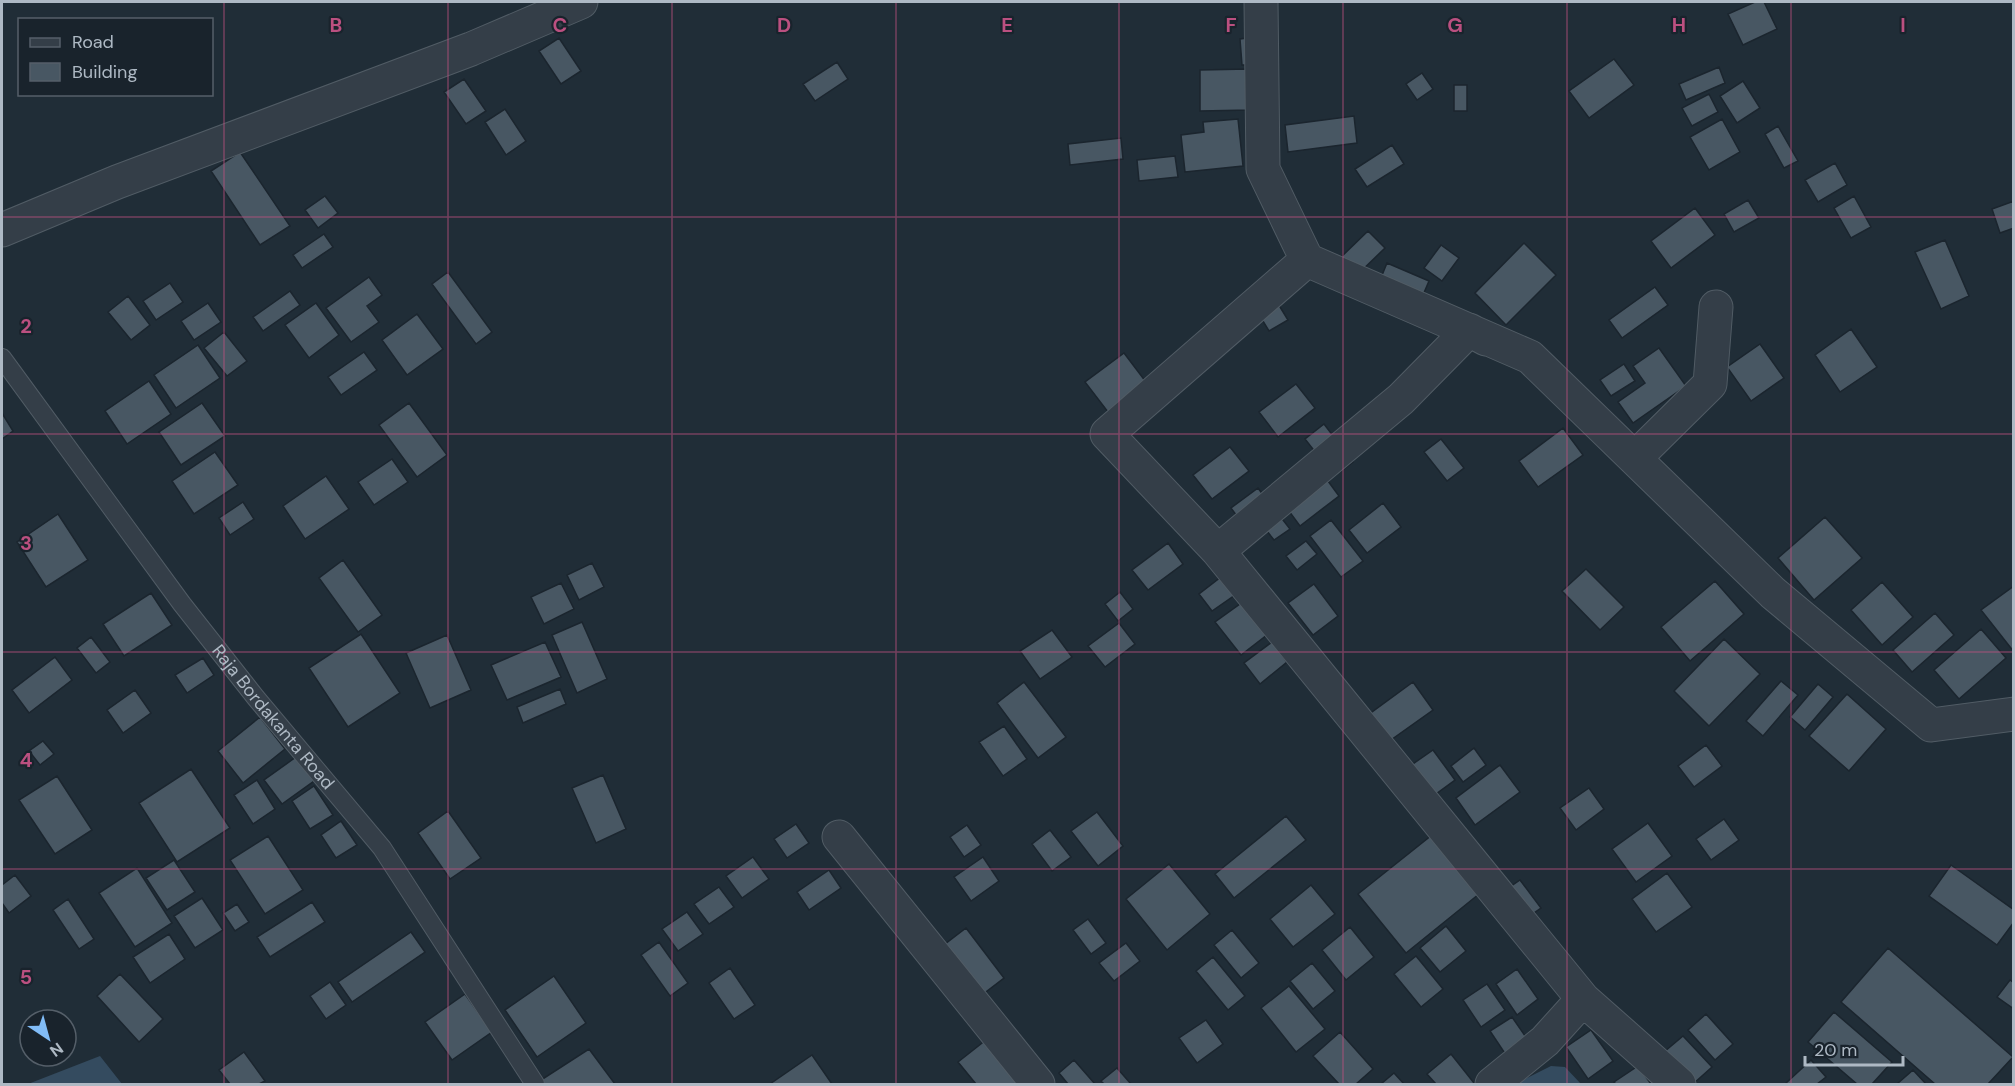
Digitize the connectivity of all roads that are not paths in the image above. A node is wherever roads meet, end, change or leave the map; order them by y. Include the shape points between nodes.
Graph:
1 (581, 2) edge
2 (1261, 2) edge
3 (2, 230) edge
4 (1307, 260) junction
5 (1716, 307) dead end
6 (1469, 330) junction
7 (2, 358) edge
8 (1635, 458) junction
9 (1218, 551) junction
10 (2013, 714) edge
11 (839, 837) dead end
12 (1583, 999) junction
13 (535, 1084) edge
14 (1038, 1084) edge
15 (1492, 1084) edge
16 (1679, 1084) edge

1 - 3 street via 471,49 117,182
2 - 4 street via 1263,169
4 - 6 street
4 - 9 street via 1107,434
5 - 8 street via 1710,384
6 - 8 street via 1543,370
6 - 9 street via 1401,399
7 - 13 lane, Raja Bordakanta Road via 182,604 381,848
8 - 10 street via 1773,592 1931,725
9 - 12 street
11 - 14 street
12 - 15 street via 1545,1041
12 - 16 street

